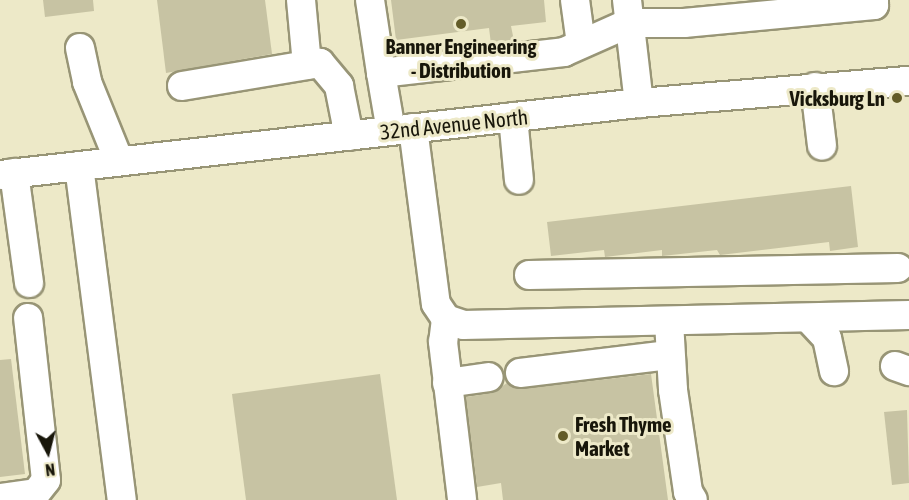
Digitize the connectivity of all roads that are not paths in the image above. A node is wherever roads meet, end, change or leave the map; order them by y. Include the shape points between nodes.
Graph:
1 (301, 0) edge
2 (370, 0) edge
3 (575, 0) edge
4 (874, 0) edge
5 (628, 11) edge
6 (581, 44) junction
7 (80, 48) dead end
8 (307, 65) junction
9 (381, 73) junction
10 (909, 81) edge
11 (182, 86) dead end
12 (815, 87) junction
13 (639, 103) junction
14 (513, 117) junction
15 (402, 130) junction
16 (349, 136) junction
17 (822, 146) dead end
18 (119, 161) junction
19 (79, 166) junction
20 (7, 174) edge
21 (519, 180) dead end
22 (898, 268) dead end
23 (529, 275) dead end
24 (29, 283) dead end
25 (909, 315) edge
26 (28, 318) dead end
27 (446, 319) junction
28 (809, 319) junction
29 (669, 322) junction
30 (669, 356) junction
31 (834, 371) dead end
32 (520, 373) dead end
33 (489, 376) dead end
34 (447, 383) junction
35 (0, 498) edge
36 (122, 500) edge
37 (462, 500) edge
38 (693, 500) edge

1 - 8 street
2 - 9 street
3 - 6 street
4 - 5 street via 874,5 684,23
5 - 6 street
5 - 13 street
6 - 9 street via 564,52
7 - 18 street via 87,82
8 - 11 street
8 - 16 street via 321,63 339,86
9 - 15 street
10 - 12 street, 32nd Avenue North
12 - 13 street, 32nd Avenue North
12 - 17 street
13 - 14 street, 32nd Avenue North
14 - 15 street, 32nd Avenue North
14 - 21 street
15 - 16 street, 32nd Avenue North
15 - 27 street via 436,304
16 - 18 street, 32nd Avenue North
18 - 19 street, 32nd Avenue North
19 - 20 street, 32nd Avenue North
19 - 36 street
20 - 24 street
22 - 23 street
25 - 28 street
26 - 35 street via 46,480 36,494
27 - 29 street via 463,325
27 - 34 street via 442,342
28 - 29 street
28 - 31 street via 827,338
29 - 30 street
30 - 32 street
30 - 38 street via 688,492
33 - 34 street
34 - 37 street

